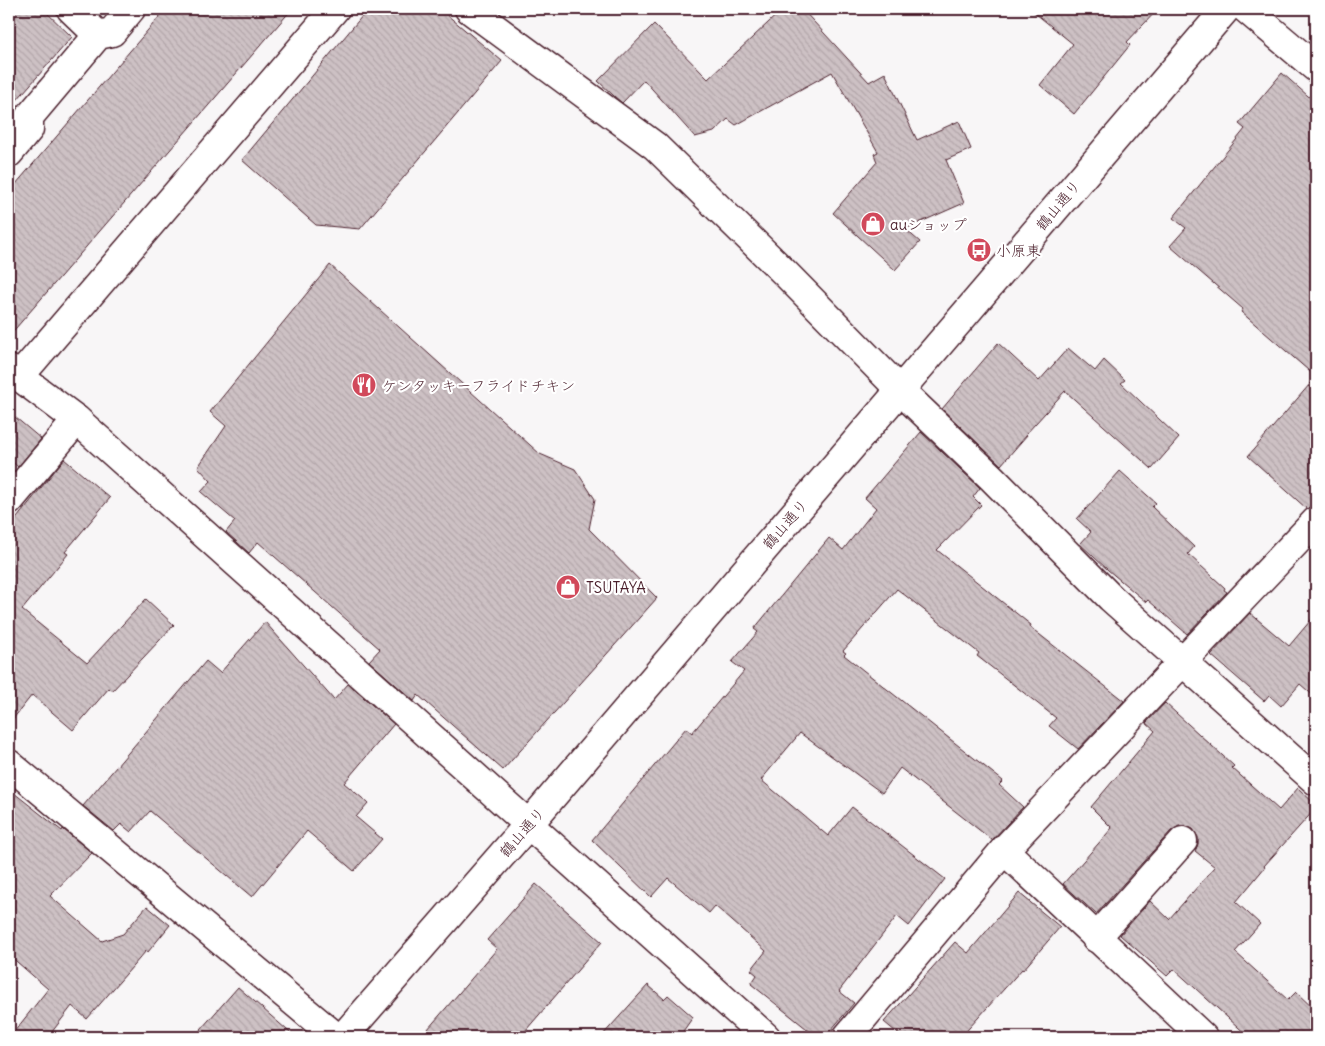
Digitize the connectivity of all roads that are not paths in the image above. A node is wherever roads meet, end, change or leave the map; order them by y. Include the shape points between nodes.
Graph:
1 (71, 9) edge
2 (131, 9) edge
3 (335, 9) edge
4 (469, 9) edge
5 (1226, 9) edge
6 (1246, 9) edge
7 (98, 35) junction
8 (1316, 68) edge
9 (9, 153) edge
10 (14, 373) edge
11 (900, 390) junction
12 (77, 420) junction
13 (9, 501) edge
14 (1316, 521) edge
15 (1182, 662) junction
16 (9, 747) edge
17 (9, 756) edge
18 (9, 764) edge
19 (1316, 781) edge
20 (528, 824) junction
21 (1183, 842) dead end
22 (1004, 850) junction
23 (1096, 938) junction
24 (755, 1034) edge
25 (336, 1037) edge
26 (343, 1037) edge
27 (846, 1037) edge
28 (1202, 1037) edge

1 - 7 street
2 - 7 street via 112,32
3 - 10 street
4 - 11 street via 655,146
5 - 11 street, 鶴山通り
6 - 8 street
7 - 9 street via 29,116 29,129
10 - 12 street
11 - 15 street via 1110,598
11 - 20 street, 鶴山通り
12 - 13 street
12 - 20 street
14 - 15 street
15 - 19 street
15 - 22 street
16 - 17 street
18 - 25 street
20 - 24 street
20 - 26 street, 鶴山通り
21 - 23 street
22 - 23 street
22 - 27 street
23 - 28 street

